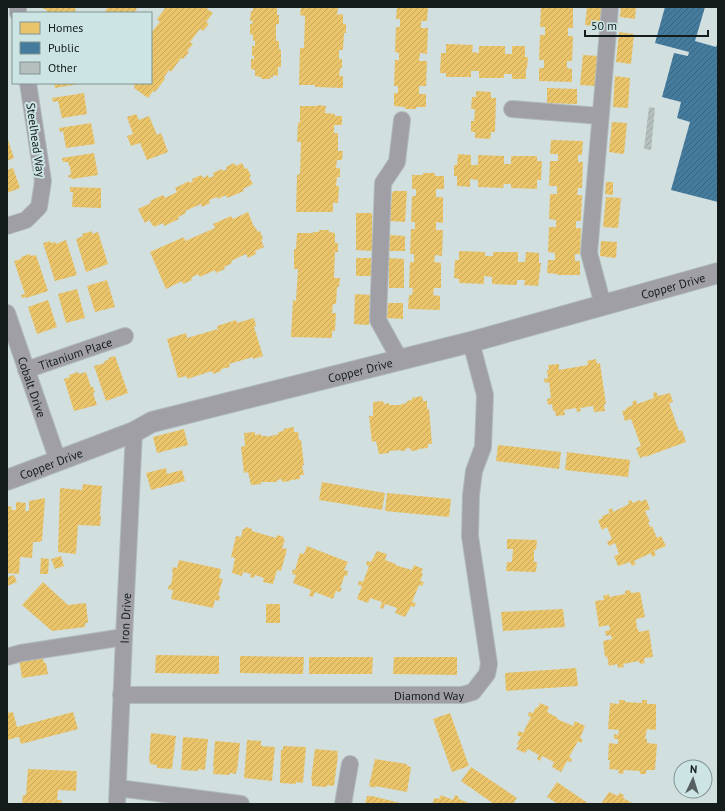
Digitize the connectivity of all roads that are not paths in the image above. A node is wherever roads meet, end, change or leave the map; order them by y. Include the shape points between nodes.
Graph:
1 (610, 7) edge
2 (28, 84) edge
3 (512, 109) dead end
4 (600, 116) junction
5 (402, 120) dead end
6 (7, 226) edge
7 (718, 273) edge
8 (603, 305) junction
9 (7, 313) edge
10 (125, 336) dead end
11 (471, 342) junction
12 (400, 360) junction
13 (26, 370) junction
14 (134, 432) junction
15 (58, 461) junction
16 (7, 480) edge
17 (124, 637) junction
18 (7, 657) edge
19 (121, 695) junction
20 (350, 764) dead end
21 (118, 788) junction
22 (117, 804) edge
23 (241, 804) edge
24 (343, 804) edge

1 - 4 street
2 - 6 street, Steelhead Way via 42,181 39,207 26,220
3 - 4 street
4 - 8 street via 589,253
5 - 12 street via 397,162 383,183 378,320
7 - 8 street, Copper Drive
8 - 11 street, Copper Drive
9 - 13 street, Cobalt Drive
10 - 13 street, Titanium Place
11 - 12 street, Copper Drive
11 - 19 street, Diamond Way via 485,395 483,447 474,471 470,536 489,664 487,674 473,692 462,695
12 - 14 street, Copper Drive via 152,422
13 - 15 street, Cobalt Drive
14 - 15 street, Copper Drive
14 - 17 street, Iron Drive
15 - 16 street, Copper Drive
17 - 18 street
17 - 19 street, Iron Drive
19 - 21 street, Iron Drive
20 - 24 street
21 - 22 street, Iron Drive
21 - 23 street

